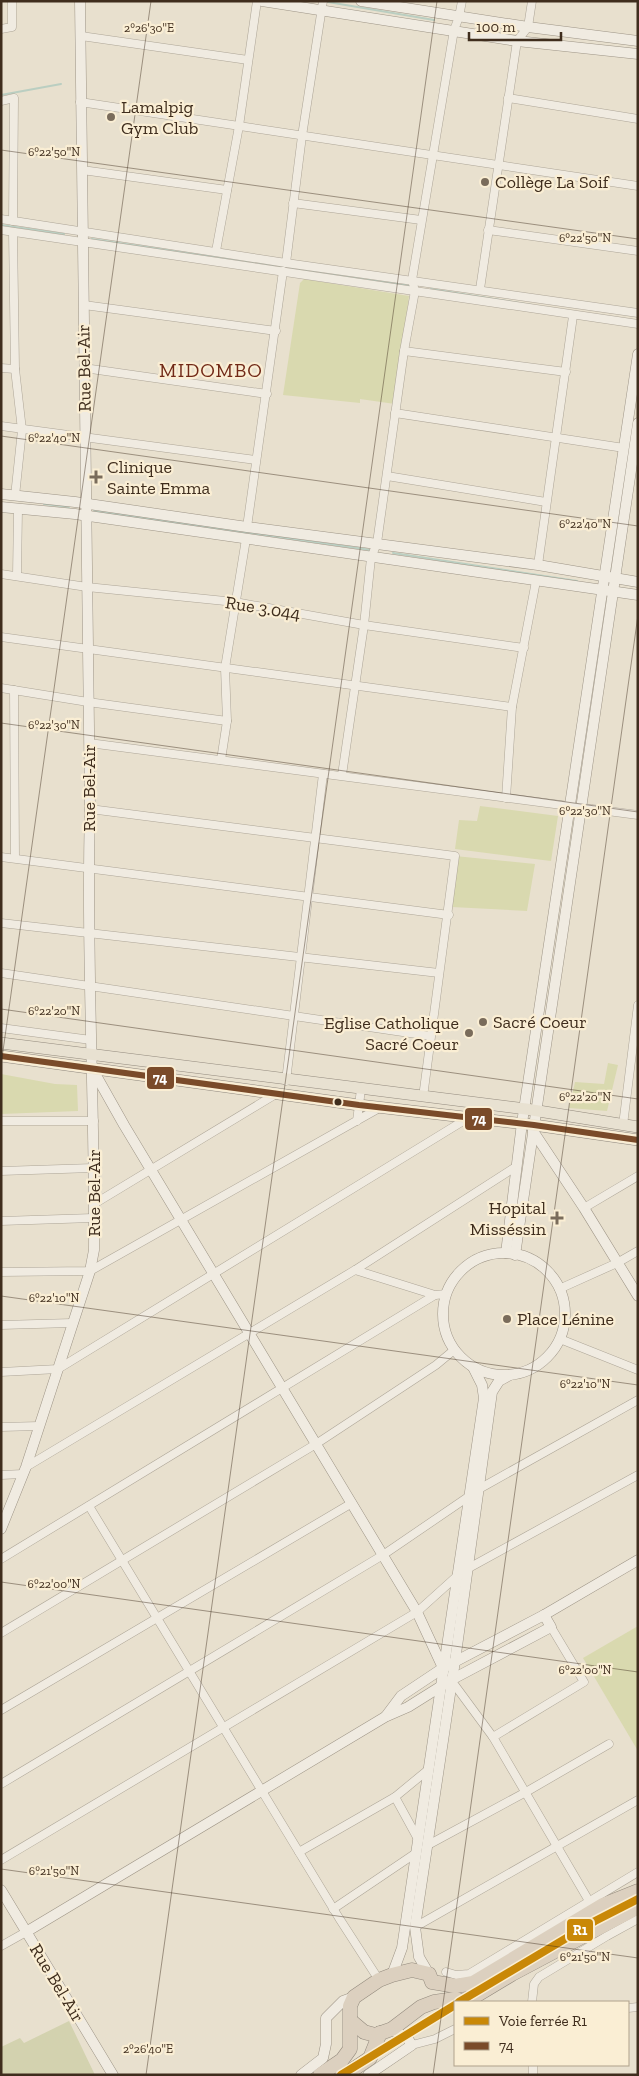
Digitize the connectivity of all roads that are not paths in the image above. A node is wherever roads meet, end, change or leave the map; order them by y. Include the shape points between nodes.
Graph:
1 (12, 1) edge
2 (80, 1) edge
3 (257, 1) edge
4 (262, 1) edge
5 (360, 1) edge
6 (462, 1) edge
7 (532, 1) edge
8 (322, 6) edge
9 (459, 17) junction
10 (528, 27) junction
11 (1, 29) edge
12 (454, 30) junction
13 (81, 36) junction
14 (517, 41) junction
15 (638, 41) edge
16 (638, 54) edge
17 (248, 60) junction
18 (508, 98) junction
19 (1, 100) edge
20 (80, 102) junction
21 (638, 119) edge
22 (239, 126) junction
23 (302, 136) junction
24 (432, 155) junction
25 (498, 165) junction
26 (82, 170) junction
27 (638, 186) edge
28 (227, 190) junction
29 (293, 203) junction
30 (1, 219) edge
31 (422, 220) junction
32 (13, 221) junction
33 (1, 230) edge
34 (488, 230) junction
35 (13, 232) junction
36 (83, 237) junction
37 (216, 251) junction
38 (638, 251) edge
39 (286, 263) junction
40 (283, 272) junction
41 (412, 280) junction
42 (480, 290) junction
43 (415, 291) junction
44 (84, 306) junction
45 (638, 313) edge
46 (573, 316) junction
47 (638, 324) edge
48 (276, 331) junction
49 (404, 351) junction
50 (638, 354) edge
51 (1, 368) edge
52 (84, 368) junction
53 (14, 369) junction
54 (566, 372) junction
55 (267, 394) junction
56 (395, 413) junction
57 (638, 423) edge
58 (1, 426) edge
59 (22, 430) junction
60 (85, 438) junction
61 (556, 439) junction
62 (632, 448) edge
63 (256, 460) junction
64 (387, 476) junction
65 (1, 494) edge
66 (15, 496) junction
67 (546, 502) junction
68 (86, 504) junction
69 (1, 507) edge
70 (18, 509) junction
71 (86, 516) junction
72 (247, 527) junction
73 (246, 539) junction
74 (377, 543) junction
75 (371, 558) junction
76 (538, 565) junction
77 (1, 574) edge
78 (17, 576) junction
79 (609, 577) junction
80 (536, 581) junction
81 (638, 582) edge
82 (87, 586) junction
83 (607, 590) junction
84 (638, 595) edge
85 (235, 602) junction
86 (364, 625) junction
87 (1, 636) edge
88 (88, 647) junction
89 (524, 648) junction
90 (225, 668) junction
91 (355, 687) junction
92 (1, 688) edge
93 (14, 690) junction
94 (88, 702) junction
95 (512, 708) junction
96 (227, 721) junction
97 (89, 743) junction
98 (221, 760) junction
99 (323, 774) junction
100 (342, 775) junction
101 (506, 798) junction
102 (576, 807) junction
103 (90, 809) junction
104 (638, 815) edge
105 (315, 838) junction
106 (1, 856) edge
107 (15, 858) junction
108 (88, 868) junction
109 (308, 896) junction
110 (449, 915) junction
111 (1, 923) edge
112 (89, 934) junction
113 (301, 957) junction
114 (1, 972) edge
115 (439, 973) junction
116 (90, 985) junction
117 (638, 1005) edge
118 (294, 1014) junction
119 (1, 1028) edge
120 (430, 1036) junction
121 (91, 1040) junction
122 (1, 1043) edge
123 (92, 1054) junction
124 (1, 1056) edge
125 (634, 1060) edge
126 (93, 1069) junction
127 (286, 1080) junction
128 (361, 1089) junction
129 (277, 1094) junction
130 (423, 1097) junction
131 (359, 1105) junction
132 (381, 1107) junction
133 (531, 1110) junction
134 (471, 1117) junction
135 (1, 1121) edge
136 (94, 1121) junction
137 (357, 1121) junction
138 (623, 1125) junction
139 (530, 1126) junction
140 (638, 1127) edge
141 (638, 1140) edge
142 (517, 1166) junction
143 (93, 1168) junction
144 (152, 1169) junction
145 (1, 1171) edge
146 (638, 1176) edge
147 (94, 1204) junction
148 (584, 1208) junction
149 (93, 1218) junction
150 (182, 1220) junction
151 (1, 1221) edge
152 (638, 1251) edge
153 (511, 1254) junction
154 (617, 1263) junction
155 (355, 1270) junction
156 (90, 1271) junction
157 (1, 1272) edge
158 (215, 1275) junction
159 (559, 1289) junction
160 (441, 1294) junction
161 (638, 1296) edge
162 (72, 1323) junction
163 (1, 1325) edge
164 (250, 1333) junction
165 (560, 1338) junction
166 (454, 1350) junction
167 (474, 1367) junction
168 (58, 1369) junction
169 (638, 1370) edge
170 (1, 1372) edge
171 (510, 1375) junction
172 (283, 1388) junction
173 (638, 1400) edge
174 (40, 1426) junction
175 (1, 1427) edge
176 (316, 1444) junction
177 (24, 1470) junction
178 (1, 1475) edge
179 (638, 1475) edge
180 (480, 1489) junction
181 (468, 1497) junction
182 (352, 1503) junction
183 (89, 1506) junction
184 (3, 1518) edge
185 (1, 1530) edge
186 (383, 1556) junction
187 (1, 1559) edge
188 (122, 1560) junction
189 (638, 1560) edge
190 (467, 1569) junction
191 (457, 1576) junction
192 (417, 1612) junction
193 (544, 1615) junction
194 (157, 1618) junction
195 (551, 1627) junction
196 (1, 1633) edge
197 (455, 1661) junction
198 (443, 1668) junction
199 (189, 1671) junction
200 (451, 1680) junction
201 (441, 1686) junction
202 (1, 1710) edge
203 (385, 1717) junction
204 (223, 1727) junction
205 (493, 1736) junction
206 (609, 1744) dead end
207 (429, 1769) junction
208 (1, 1784) edge
209 (261, 1790) junction
210 (526, 1792) junction
211 (395, 1797) junction
212 (638, 1800) edge
213 (423, 1842) junction
214 (558, 1847) junction
215 (299, 1852) junction
216 (416, 1852) junction
217 (1, 1860) edge
218 (638, 1872) edge
219 (1, 1890) edge
220 (638, 1890) edge
221 (589, 1901) junction
222 (638, 1907) edge
223 (333, 1908) junction
224 (638, 1919) edge
225 (415, 1927) junction
226 (26, 1932) junction
227 (1, 1946) edge
228 (446, 1972) dead end
229 (385, 1977) junction
230 (430, 1978) junction
231 (354, 1997) junction
232 (532, 2001) edge
233 (421, 2007) junction
234 (326, 2018) junction
235 (406, 2020) junction
236 (351, 2021) junction
237 (454, 2030) edge
238 (386, 2031) junction
239 (410, 2042) junction
240 (112, 2075) edge
241 (301, 2075) edge
242 (320, 2075) edge
243 (345, 2075) edge
244 (368, 2075) edge

1 - 11 street via 12,27
2 - 13 main road, Rue Bel-Air
3 - 17 street
4 - 8 main road
5 - 9 main road
6 - 9 street
7 - 10 street
8 - 12 main road
8 - 23 street
9 - 10 main road
9 - 12 street
10 - 14 street
10 - 15 main road
12 - 14 main road
12 - 24 street
13 - 17 street
13 - 20 main road, Rue Bel-Air
14 - 16 main road
14 - 18 street
17 - 22 street
18 - 21 street
18 - 25 street
19 - 32 street via 14,98
20 - 22 street
20 - 26 main road, Rue Bel-Air
22 - 23 street
22 - 28 street
23 - 24 street
23 - 29 street
24 - 25 street
24 - 31 street
25 - 27 street
25 - 34 street
26 - 28 street
26 - 36 main road, Rue Bel-Air
28 - 37 street
29 - 31 street
29 - 39 street
30 - 32 street
31 - 41 street
32 - 36 street
33 - 35 street
34 - 38 street
34 - 42 street
35 - 36 street
35 - 53 street
36 - 37 street
36 - 40 street
36 - 44 main road, Rue Bel-Air
37 - 39 street
39 - 41 street
40 - 43 street
40 - 48 street
41 - 42 street
41 - 43 street
42 - 45 street
43 - 46 street
43 - 49 street
44 - 48 street
44 - 52 main road, Rue Bel-Air
46 - 47 street
46 - 54 street
48 - 55 street
49 - 54 street
49 - 56 street
50 - 62 main road
51 - 53 street
52 - 55 street
52 - 60 main road, Rue Bel-Air
53 - 59 street
54 - 61 street
55 - 63 street
56 - 61 street
56 - 64 street
57 - 62 main road
58 - 59 street
59 - 60 street
59 - 66 street
60 - 63 street
60 - 68 main road, Rue Bel-Air
61 - 62 street
61 - 67 street
62 - 79 main road
63 - 72 street
64 - 67 street
64 - 74 street
65 - 66 main road
66 - 68 main road
67 - 76 street
68 - 71 main road, Rue Bel-Air
68 - 72 main road
69 - 70 main road
70 - 71 main road
70 - 78 street
71 - 73 main road
71 - 82 main road, Rue Bel-Air
72 - 74 main road
73 - 75 main road
73 - 85 street
74 - 75 street
74 - 76 main road
75 - 80 main road
75 - 86 street
76 - 79 main road
77 - 78 street, Rue 3.044
78 - 82 street, Rue 3.044
79 - 81 main road
79 - 83 main road
80 - 83 main road
80 - 89 street
82 - 85 street, Rue 3.044
82 - 88 main road, Rue Bel-Air
83 - 84 main road
83 - 102 main road
85 - 86 street, Rue 3.044
85 - 90 street
86 - 89 street, Rue 3.044
86 - 91 street
87 - 88 street
88 - 90 street
88 - 94 main road, Rue Bel-Air
89 - 95 street
90 - 91 street
90 - 96 street
91 - 95 street
91 - 100 street
92 - 93 street
93 - 94 street
93 - 107 street
94 - 96 street
94 - 97 main road, Rue Bel-Air
95 - 101 street
96 - 98 street
97 - 98 street
97 - 103 main road, Rue Bel-Air
98 - 99 street
99 - 100 street
99 - 105 street
100 - 101 street
101 - 102 street
102 - 104 street
102 - 133 main road
103 - 105 street
103 - 108 main road, Rue Bel-Air
105 - 109 street
105 - 110 street via 455,856
106 - 107 street
107 - 108 street
108 - 109 street
108 - 112 main road, Rue Bel-Air
109 - 110 street
109 - 113 street
110 - 115 street
111 - 112 street
112 - 113 street
112 - 116 main road, Rue Bel-Air
113 - 115 street
113 - 118 street
114 - 116 street
115 - 120 street
116 - 118 street
116 - 121 main road, Rue Bel-Air
117 - 125 street
118 - 120 street
118 - 127 street
119 - 121 street
120 - 130 street
121 - 123 main road, Rue Bel-Air
122 - 123 main road
123 - 126 main road, Rue Bel-Air
123 - 127 main road
124 - 126 main road
125 - 138 street
126 - 129 main road
126 - 136 main road, Rue Bel-Air
126 - 144 main road
127 - 128 main road
128 - 130 main road
128 - 131 street
129 - 131 main road
129 - 144 street
130 - 133 main road
131 - 132 main road
131 - 137 street
132 - 134 main road
132 - 137 street
133 - 138 main road
133 - 139 main road
134 - 139 main road
134 - 158 street
135 - 136 street
136 - 143 main road, Rue Bel-Air
137 - 150 street
138 - 140 main road
139 - 141 main road
139 - 142 main road
139 - 148 main road
139 - 153 main road
142 - 153 main road
142 - 155 street
143 - 145 street
143 - 147 main road, Rue Bel-Air
144 - 147 street
144 - 150 main road
146 - 148 street
147 - 149 main road, Rue Bel-Air
148 - 154 main road
149 - 151 street
149 - 156 main road, Rue Bel-Air via 94,1250
150 - 156 street
150 - 158 main road
152 - 154 street
153 - 159 main road via 541,1266
153 - 160 main road via 486,1256 469,1264
154 - 159 street
154 - 161 main road
155 - 160 street
155 - 164 street
156 - 157 street
156 - 162 main road, Rue Bel-Air
158 - 164 main road
158 - 168 street
159 - 165 main road via 565,1314
160 - 166 main road via 443,1323
160 - 172 street
162 - 163 street
162 - 168 main road, Rue Bel-Air
164 - 172 main road
164 - 177 street
165 - 169 street
165 - 171 main road via 541,1363 525,1372
166 - 167 main road
166 - 176 street
167 - 171 main road via 490,1374
167 - 181 main road via 484,1398
168 - 170 street
168 - 174 main road, Rue Bel-Air
171 - 180 main road via 499,1381 492,1392
172 - 176 main road
172 - 183 street
173 - 180 street
174 - 175 street
174 - 177 main road, Rue Bel-Air
176 - 182 main road
176 - 188 street
177 - 178 street
177 - 184 main road, Rue Bel-Air
179 - 190 street
180 - 190 main road
181 - 186 street
181 - 191 main road
182 - 186 main road
182 - 194 street
183 - 187 street
183 - 188 street
184 - 185 main road, Rue Bel-Air
186 - 192 main road
186 - 199 street
188 - 194 street
188 - 196 street
189 - 193 main road
190 - 197 main road
191 - 192 street
191 - 198 main road
192 - 198 main road
192 - 204 street
193 - 195 main road
193 - 197 main road
194 - 199 street
194 - 202 street
195 - 200 main road
195 - 205 street via 584,1682
197 - 198 main road
197 - 200 main road
198 - 201 main road
198 - 203 main road via 401,1696
199 - 204 street
199 - 208 street
200 - 201 main road
200 - 205 street
200 - 213 main road
201 - 203 main road
201 - 207 main road
203 - 209 main road
204 - 209 street
204 - 217 street
205 - 210 street
206 - 210 street
207 - 211 street
207 - 213 main road
209 - 215 street
209 - 226 main road
210 - 213 street
210 - 214 street
211 - 213 street
211 - 215 street
212 - 214 street
213 - 216 main road
213 - 225 main road
214 - 221 street
214 - 225 street
215 - 223 street
216 - 223 street
216 - 229 main road via 402,1948
218 - 221 street
219 - 226 main road, Rue Bel-Air
220 - 230 highway via 603,1906 473,1983 456,1986
221 - 228 street via 469,1974
222 - 233 highway via 472,1998 462,2001 445,1999
223 - 229 street
224 - 232 street via 539,1977 534,1984
225 - 230 main road via 419,1956
226 - 227 street
226 - 240 main road, Rue Bel-Air
229 - 230 highway via 412,1970
229 - 231 highway
230 - 233 highway via 429,1996
231 - 234 main road via 343,2001
231 - 236 highway via 350,2006
233 - 235 highway
234 - 236 main road via 338,2012 344,2013
234 - 241 main road via 323,2058
235 - 238 highway
235 - 239 main road
236 - 238 highway via 364,2032 375,2035
236 - 242 highway via 350,2049 342,2060
237 - 239 street via 435,2039
238 - 239 main road
238 - 243 highway via 370,2058
239 - 244 main road

